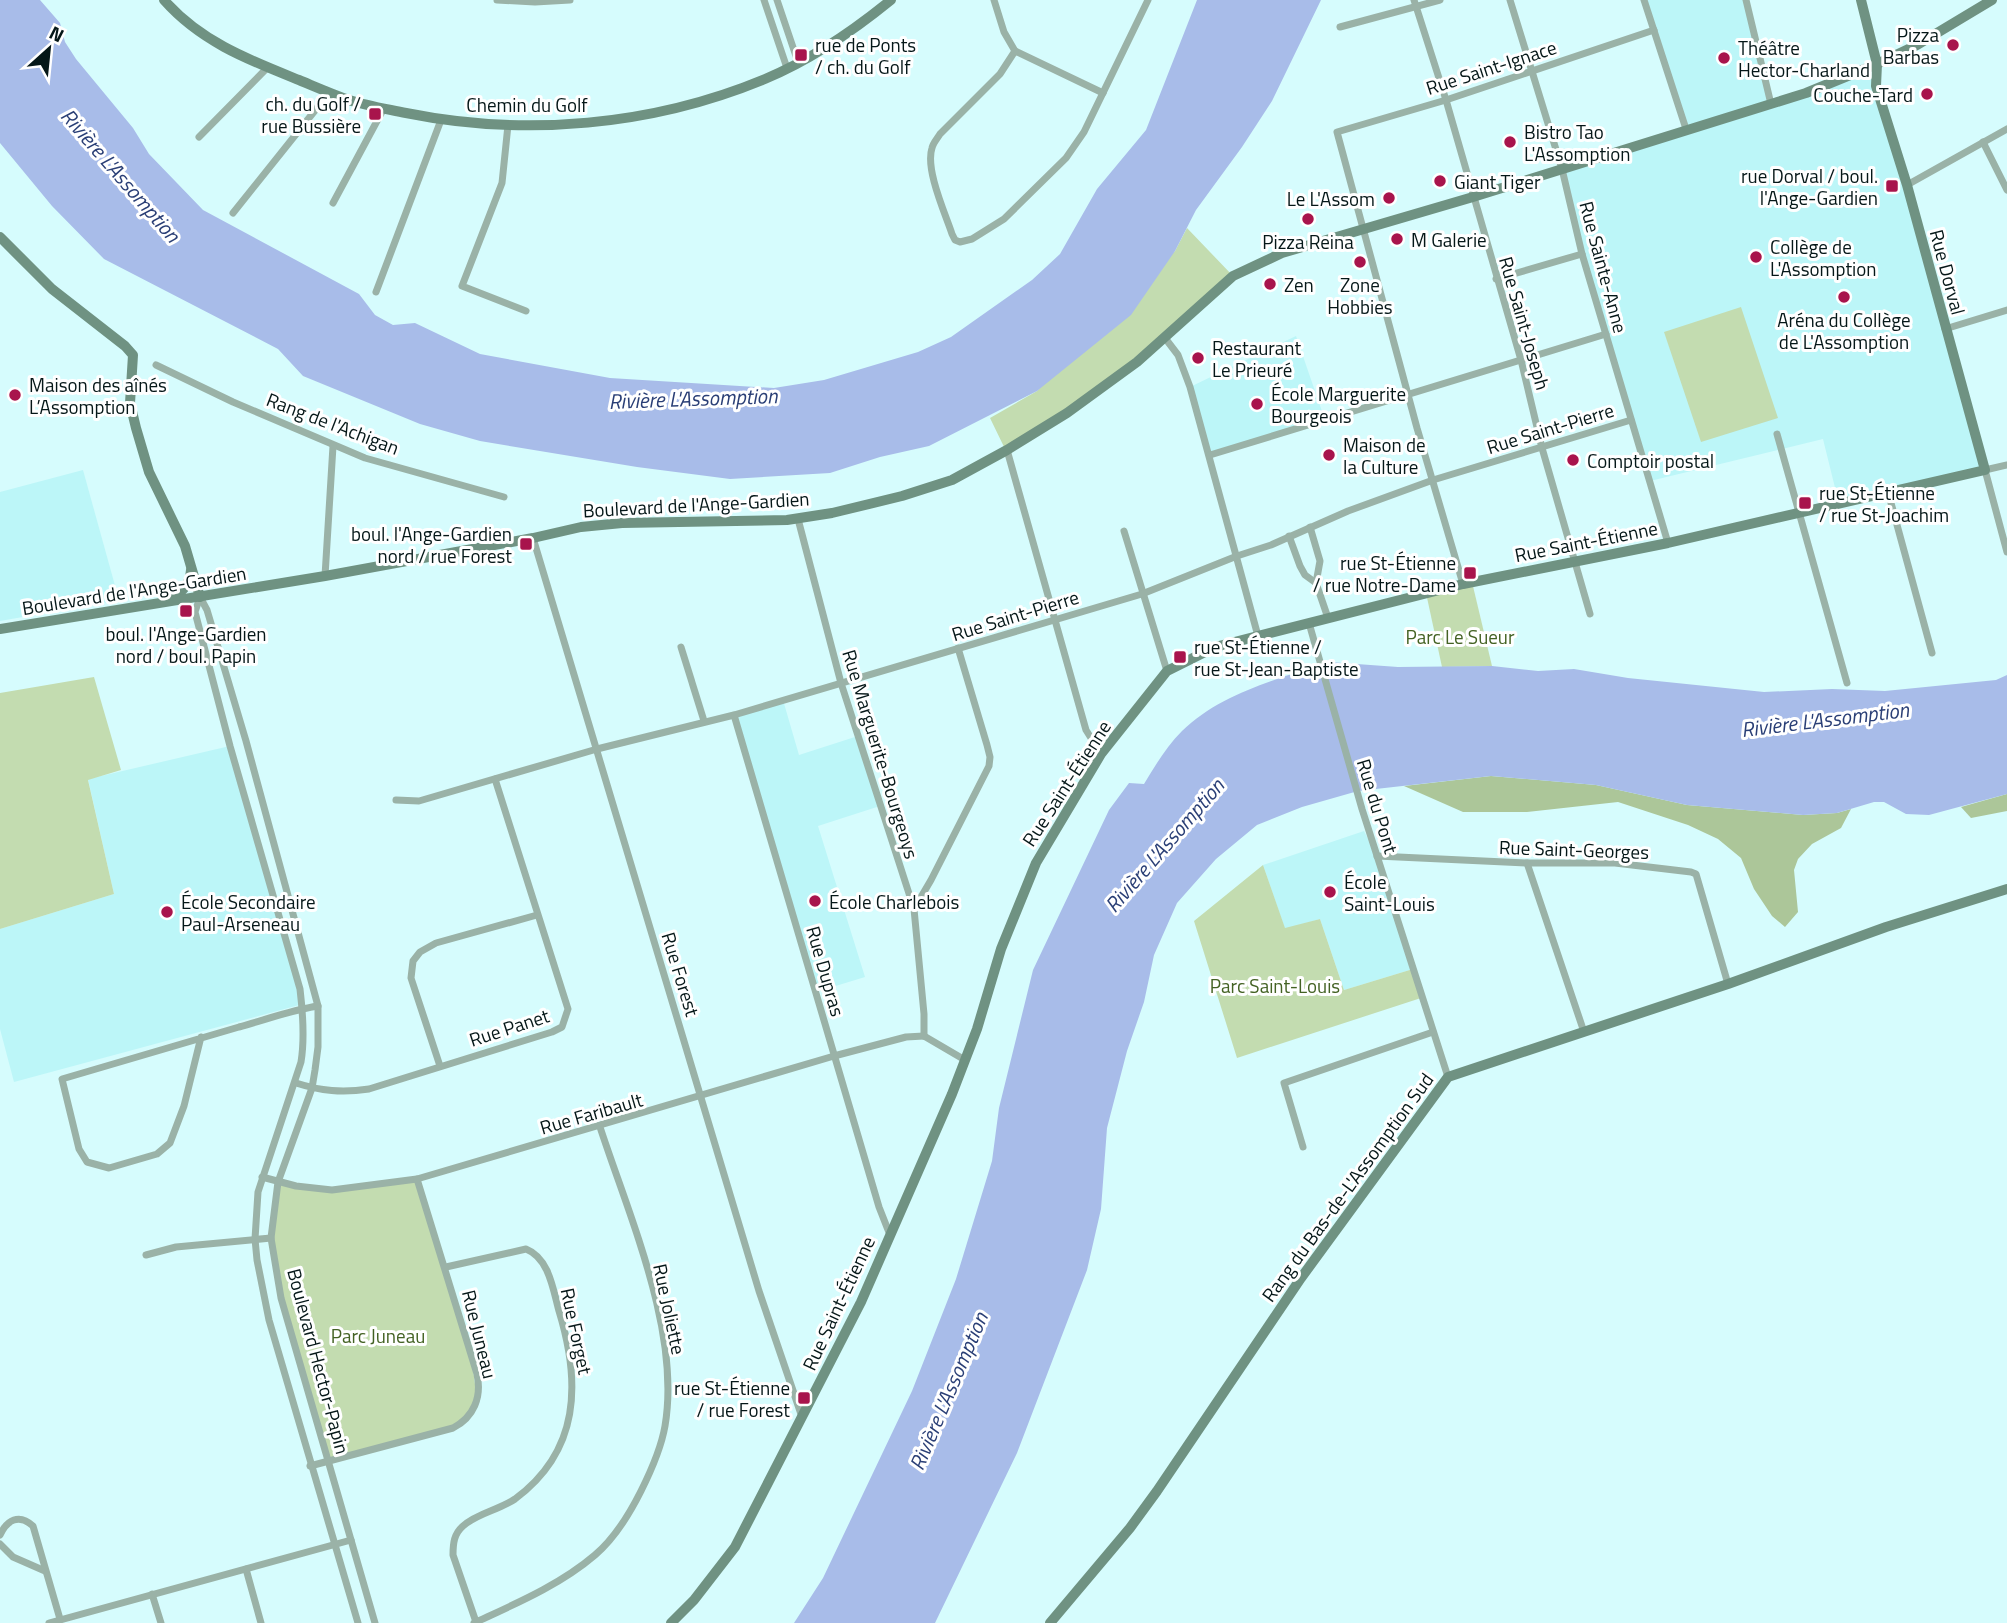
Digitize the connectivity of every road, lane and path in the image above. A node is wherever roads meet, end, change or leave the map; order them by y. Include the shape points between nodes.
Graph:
1 (164, 0) edge
2 (497, 0) edge
3 (570, 0) edge
4 (764, 0) edge
5 (777, 0) edge
6 (891, 0) edge
7 (994, 0) edge
8 (1148, 0) edge
9 (1440, 0) edge
10 (1510, 0) edge
11 (1644, 0) edge
12 (1746, 0) edge
13 (1861, 0) edge
14 (1992, 0) edge
15 (1415, 3) edge
16 (1340, 27) dead end
17 (1654, 30) junction
18 (1015, 51) junction
19 (1877, 64) junction
20 (793, 65) junction
21 (267, 68) junction
22 (1532, 71) junction
23 (326, 91) junction
24 (1103, 93) junction
25 (1446, 100) junction
26 (1772, 104) junction
27 (384, 108) junction
28 (441, 120) junction
29 (508, 125) junction
30 (2007, 129) edge
31 (1686, 130) junction
32 (199, 137) dead end
33 (1983, 142) junction
34 (1562, 169) junction
35 (1907, 185) junction
36 (2007, 190) edge
37 (1473, 197) junction
38 (333, 203) dead end
39 (233, 213) dead end
40 (1364, 230) junction
41 (0, 237) edge
42 (1582, 254) junction
43 (1496, 279) junction
44 (376, 292) dead end
45 (2007, 310) edge
46 (526, 312) dead end
47 (1945, 329) junction
48 (1606, 334) junction
49 (1165, 338) junction
50 (1521, 360) junction
51 (156, 365) dead end
52 (1408, 395) junction
53 (1631, 420) junction
54 (1777, 434) dead end
55 (333, 446) junction
56 (1542, 448) junction
57 (1007, 450) junction
58 (1210, 455) junction
59 (2007, 465) edge
60 (1985, 470) junction
61 (1433, 480) junction
62 (1888, 492) junction
63 (504, 497) dead end
64 (1799, 513) junction
65 (798, 519) junction
66 (1310, 527) junction
67 (1124, 531) dead end
68 (1289, 536) junction
69 (533, 538) junction
70 (1668, 543) junction
71 (2007, 552) edge
72 (1237, 556) junction
73 (1576, 561) junction
74 (191, 568) junction
75 (325, 576) junction
76 (1316, 583) junction
77 (1463, 584) junction
78 (224, 593) junction
79 (1142, 594) junction
80 (200, 597) junction
81 (166, 602) junction
82 (1590, 614) dead end
83 (1328, 618) junction
84 (1054, 620) junction
85 (1309, 623) junction
86 (0, 629) edge
87 (1258, 636) junction
88 (681, 647) dead end
89 (958, 648) junction
90 (1931, 653) dead end
91 (1167, 671) junction
92 (841, 683) junction
93 (1847, 683) dead end
94 (734, 715) junction
95 (704, 721) junction
96 (246, 741) junction
97 (230, 746) junction
98 (597, 749) junction
99 (1101, 754) junction
100 (495, 779) junction
101 (396, 800) dead end
102 (1377, 856) junction
103 (1527, 863) junction
104 (2007, 889) edge
105 (914, 909) junction
106 (537, 915) junction
107 (1728, 984) junction
108 (317, 1006) junction
109 (303, 1008) junction
110 (1433, 1032) junction
111 (1584, 1032) junction
112 (925, 1036) junction
113 (201, 1038) junction
114 (834, 1056) junction
115 (965, 1060) junction
116 (440, 1066) junction
117 (1448, 1077) junction
118 (296, 1083) junction
119 (312, 1088) junction
120 (701, 1096) junction
121 (600, 1127) junction
122 (1303, 1147) dead end
123 (262, 1177) junction
124 (417, 1179) junction
125 (278, 1181) junction
126 (890, 1235) junction
127 (271, 1238) junction
128 (255, 1239) junction
129 (146, 1255) dead end
130 (446, 1267) junction
131 (802, 1417) junction
132 (329, 1462) junction
133 (310, 1466) junction
134 (0, 1535) edge
135 (351, 1540) junction
136 (0, 1544) edge
137 (335, 1544) junction
138 (246, 1569) junction
139 (45, 1570) junction
140 (152, 1594) junction
141 (60, 1619) junction
142 (475, 1622) edge
143 (49, 1623) edge
144 (161, 1623) edge
145 (261, 1623) edge
146 (358, 1623) edge
147 (375, 1623) edge
148 (671, 1623) edge
149 (1050, 1623) edge

1 - 21 street, Chemin du Golf via 209,40
2 - 3 street
4 - 20 street
5 - 20 street
6 - 20 street, Chemin du Golf via 845,35
7 - 18 street
8 - 24 street
9 - 15 street
10 - 22 street, Rue Sainte-Anne
11 - 17 street
12 - 26 street
13 - 19 street, Rue Dorval
14 - 19 street, Boulevard de l'Ange-Gardien
15 - 16 street
15 - 25 street, Rue Saint-Joseph
17 - 22 street, Rue Saint-Ignace
17 - 31 street
18 - 24 street
18 - 24 street via 1000,74 932,146 932,171 955,240 972,239 1004,219 1052,173 1074,147
19 - 26 street, Boulevard de l'Ange-Gardien
19 - 35 street, Rue Dorval via 1876,86
20 - 29 street, Chemin du Golf via 692,104 640,116
21 - 23 street, Chemin du Golf
21 - 32 street
22 - 25 street, Rue Saint-Ignace
22 - 34 street, Rue Sainte-Anne
23 - 27 street, Chemin du Golf
23 - 39 street
25 - 37 street, Rue Saint-Joseph
25 - 40 street, Rue Saint-Ignace via 1337,132
26 - 31 street, Boulevard de l'Ange-Gardien
27 - 28 street, Chemin du Golf
27 - 38 street
28 - 29 street, Chemin du Golf
28 - 44 street
29 - 46 street via 502,183 462,286
30 - 33 street
31 - 34 street, Boulevard de l'Ange-Gardien
33 - 35 street
33 - 36 street
34 - 37 street, Boulevard de l'Ange-Gardien
34 - 42 street, Rue Sainte-Anne
35 - 47 street, Rue Dorval
37 - 40 street, Boulevard de l'Ange-Gardien
37 - 43 street, Rue Saint-Joseph
40 - 49 street, Boulevard de l'Ange-Gardien via 1282,253 1233,276
40 - 52 street
41 - 74 street, Boulevard Hector-Papin via 52,289 130,351 130,403 136,428 149,472
42 - 43 street
42 - 48 street, Rue Sainte-Anne
43 - 50 street, Rue Saint-Joseph
45 - 47 street
47 - 60 street, Rue Dorval
48 - 50 street
48 - 53 street, Rue Sainte-Anne
49 - 57 street, Boulevard de l'Ange-Gardien via 1067,413
49 - 58 street via 1178,355
50 - 52 street
50 - 56 street, Rue Saint-Joseph
51 - 55 street, Rang de l'Achigan
52 - 58 street
52 - 61 street
53 - 56 street, Rue Saint-Pierre
53 - 70 street, Rue Sainte-Anne
54 - 64 street
55 - 63 street, Rang de l'Achigan
55 - 75 street
56 - 61 street, Rue Saint-Pierre
56 - 73 street, Rue Saint-Joseph
57 - 65 street, Boulevard de l'Ange-Gardien via 952,480 860,507
57 - 84 street
58 - 72 street
59 - 60 street, Rue Saint-Étienne
60 - 62 street, Rue Saint-Étienne
60 - 71 street, Rue Dorval
61 - 66 street, Rue Saint-Pierre
61 - 77 street
62 - 64 street, Rue Saint-Étienne
62 - 90 street
64 - 70 street, Rue Saint-Étienne
64 - 93 street
65 - 69 street, Boulevard de l'Ange-Gardien via 622,523
65 - 92 street, Rue Marguerite-Bourgeoys
66 - 68 street, Rue Saint-Pierre
66 - 76 street via 1320,561
67 - 79 street
68 - 72 street, Rue Saint-Pierre
68 - 76 street via 1305,575
69 - 75 street, Boulevard de l'Ange-Gardien
69 - 98 street, Rue Forest
70 - 73 street, Rue Saint-Étienne
72 - 79 street, Rue Saint-Pierre
72 - 87 street
73 - 77 street, Rue Saint-Étienne
73 - 82 street, Rue Saint-Joseph
74 - 78 street via 208,587
74 - 80 street, Boulevard Hector-Papin
74 - 81 street via 185,588
75 - 78 street, Boulevard de l'Ange-Gardien
76 - 83 street
77 - 83 street, Rue Saint-Étienne
78 - 80 street, Boulevard de l'Ange-Gardien
79 - 84 street, Rue Saint-Pierre
79 - 91 street
80 - 81 street, Boulevard de l'Ange-Gardien
80 - 96 street, Boulevard Hector-Papin
80 - 97 street, Boulevard Hector-Papin via 195,612
81 - 86 street, Boulevard de l'Ange-Gardien
83 - 85 street, Rue Saint-Étienne
84 - 89 street, Rue Saint-Pierre
84 - 99 street via 1086,730
85 - 87 street, Rue Saint-Étienne
85 - 102 street, Rue du Pont
87 - 91 street, Rue Saint-Étienne via 1215,647
88 - 95 street
89 - 92 street, Rue Saint-Pierre
89 - 105 street via 989,766
91 - 99 street, Rue Saint-Étienne
92 - 94 street, Rue Saint-Pierre
92 - 105 street, Rue Marguerite-Bourgeoys
94 - 95 street, Rue Saint-Pierre
94 - 114 street, Rue Dupras
95 - 98 street, Rue Saint-Pierre
96 - 97 street
96 - 108 street, Boulevard Hector-Papin
97 - 109 street, Boulevard Hector-Papin
98 - 100 street, Rue Saint-Pierre
98 - 120 street, Rue Forest
99 - 115 street, Rue Saint-Étienne via 1036,863
100 - 101 street, Rue Saint-Pierre via 419,801
100 - 106 street, Rue Panet
102 - 103 street, Rue Saint-Georges
102 - 110 street, Rue du Pont
103 - 107 street, Rue Saint-Georges via 1615,863 1696,874
103 - 111 street
104 - 107 street, Rang du Bas-de-L'Assomption Sud
105 - 112 street, Rue Marguerite-Bourgeoys
106 - 116 street via 436,943 413,961 411,978
106 - 116 street, Rue Panet via 568,1009 562,1027
107 - 111 street, Rang du Bas-de-L'Assomption Sud
108 - 109 street
108 - 119 street, Boulevard Hector-Papin
109 - 113 street
109 - 118 street, Boulevard Hector-Papin via 304,1042
110 - 117 street, Rue du Pont
110 - 122 street via 1284,1083
111 - 117 street, Rang du Bas-de-L'Assomption Sud
112 - 114 street, Rue Faribault
112 - 115 street
113 - 113 street via 62,1079 79,1149 87,1162 109,1168 157,1154 170,1143 178,1129
114 - 120 street, Rue Faribault
114 - 126 street, Rue Dupras
115 - 126 street, Rue Saint-Étienne
116 - 119 street, Rue Panet via 369,1089
117 - 149 street, Rang du Bas-de-L'Assomption Sud via 1301,1278 1150,1501
118 - 119 street, Rue Panet
118 - 123 street, Boulevard Hector-Papin
119 - 125 street, Boulevard Hector-Papin
120 - 121 street, Rue Faribault
120 - 131 street, Rue Forest
121 - 124 street, Rue Faribault
121 - 142 street, Rue Joliette via 661,1322 667,1366 665,1426 648,1480 604,1547 567,1576
123 - 125 street, Rue Faribault
123 - 128 street, Boulevard Hector-Papin
124 - 125 street, Rue Faribault via 332,1190
124 - 130 street, Rue Juneau
125 - 127 street, Boulevard Hector-Papin
126 - 131 street, Rue Saint-Étienne
127 - 128 street
127 - 132 street, Boulevard Hector-Papin via 281,1298
128 - 129 street via 176,1247
128 - 133 street, Boulevard Hector-Papin via 260,1283
130 - 132 street, Rue Juneau via 478,1381 471,1413 453,1427
130 - 142 street, Rue Forget via 526,1249 536,1253 542,1259 564,1328 572,1376 569,1422 553,1461 517,1497 464,1524 456,1533 453,1555
131 - 148 street, Rue Saint-Étienne via 735,1547
132 - 133 street, Rue Juneau
132 - 135 street, Boulevard Hector-Papin
133 - 137 street, Boulevard Hector-Papin
134 - 139 street via 14,1519 27,1520 40,1541
135 - 137 street
135 - 147 street, Boulevard Hector-Papin
136 - 139 street via 13,1557
137 - 138 street
137 - 146 street, Boulevard Hector-Papin
138 - 140 street
138 - 145 street
139 - 141 street
140 - 141 street
140 - 144 street
141 - 143 street

